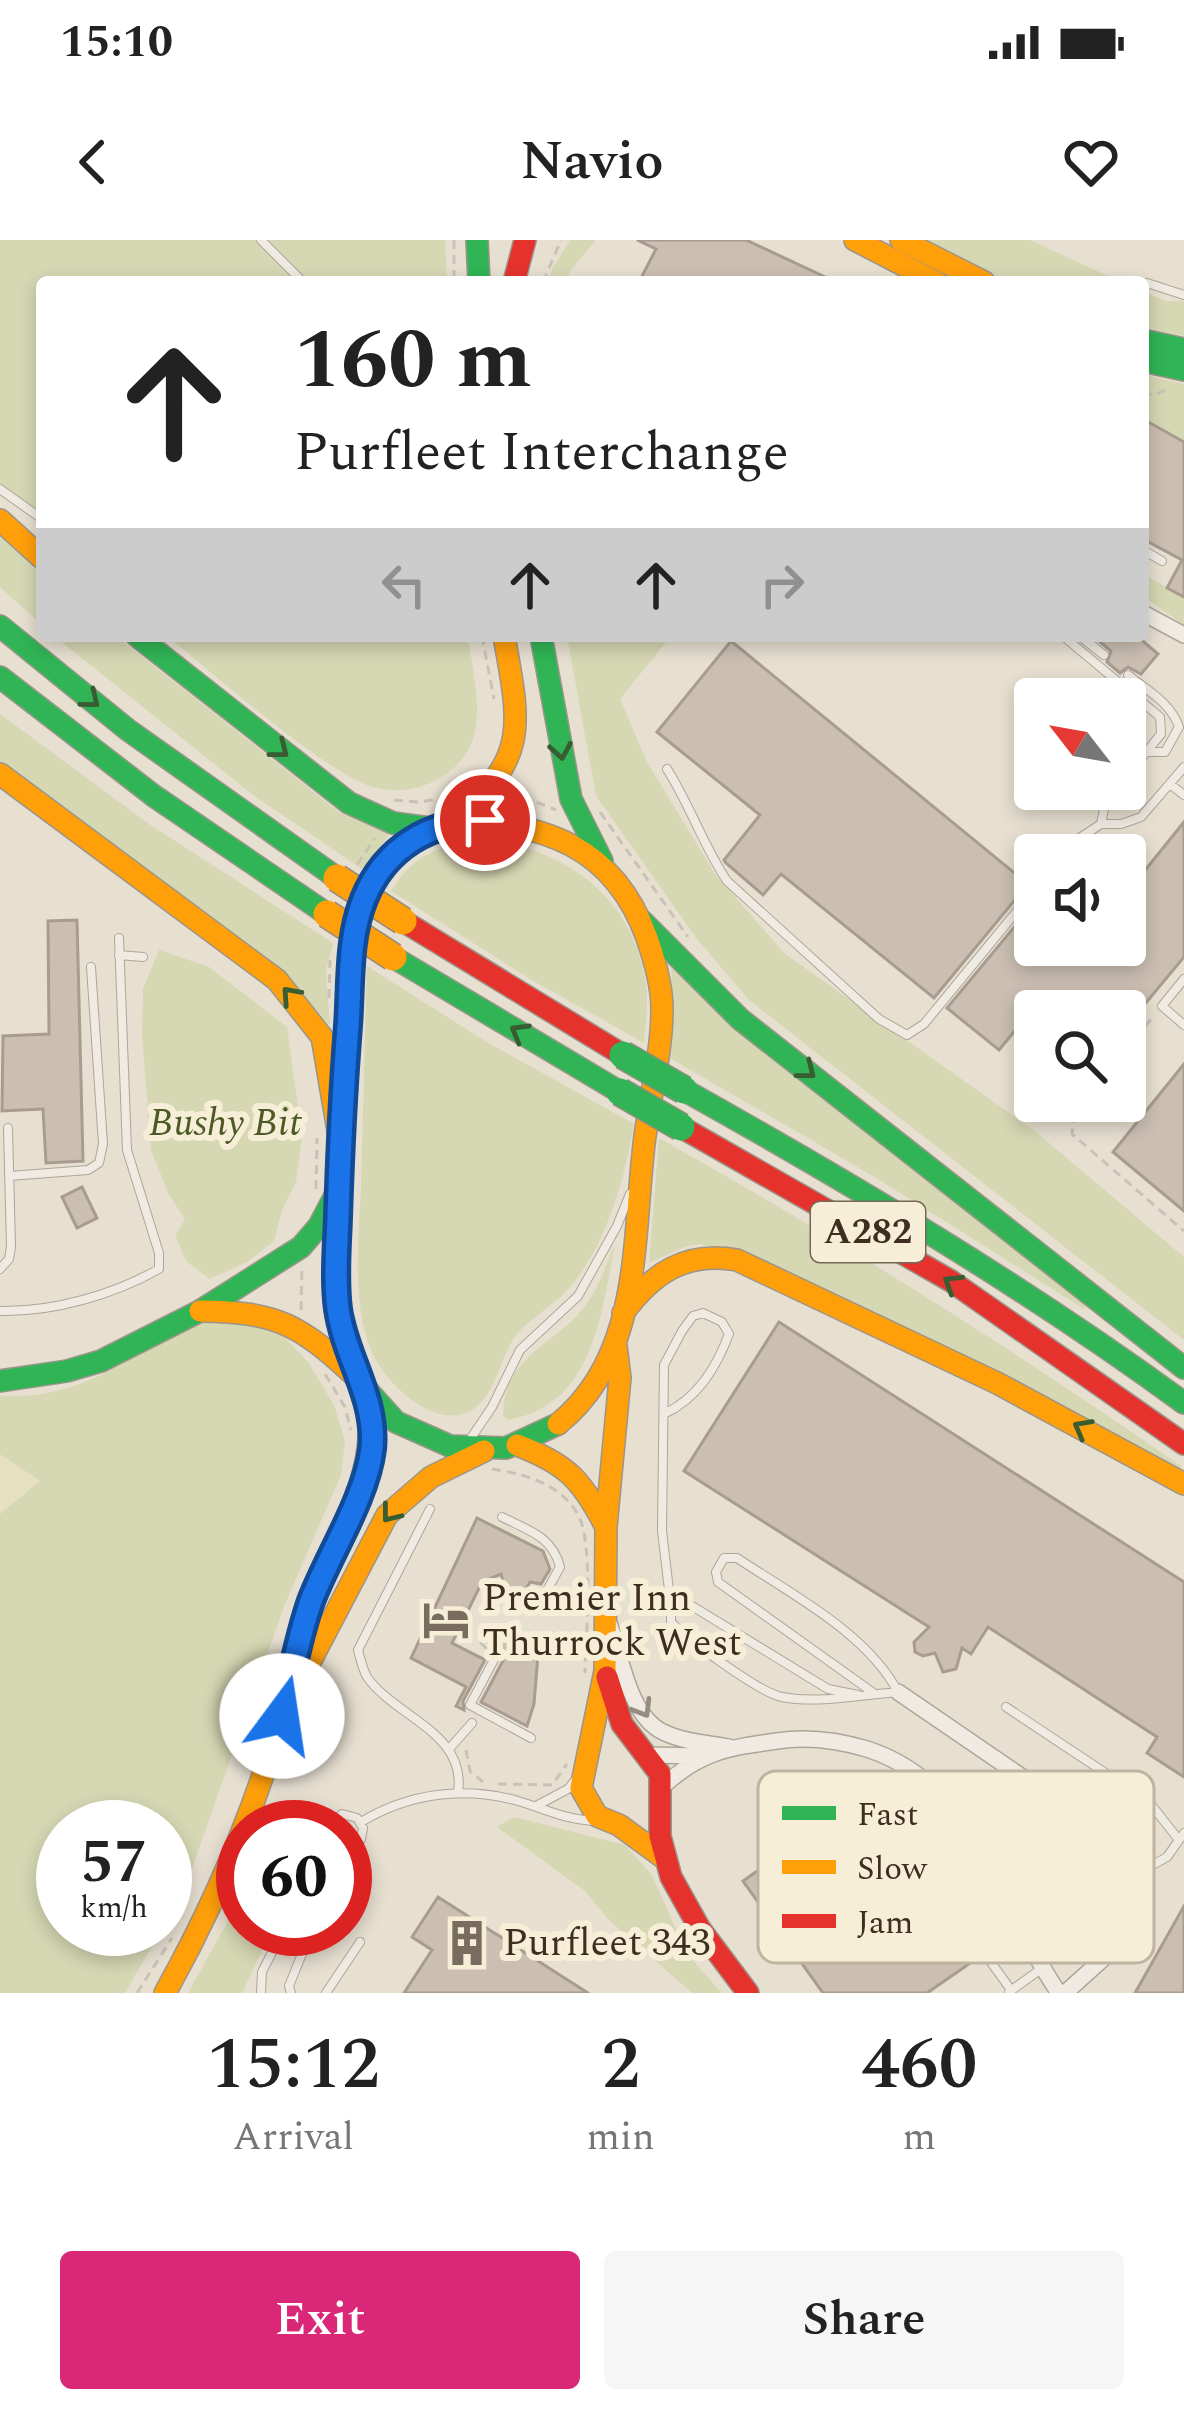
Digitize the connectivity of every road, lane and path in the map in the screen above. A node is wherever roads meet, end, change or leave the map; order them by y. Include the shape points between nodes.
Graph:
1 (261, 240) edge
2 (454, 240) edge
3 (477, 240) edge
4 (525, 240) edge
5 (538, 240) edge
6 (561, 240) edge
7 (855, 240) edge
8 (901, 240) edge
9 (297, 276) edge
10 (454, 276) edge
11 (479, 276) edge
12 (516, 276) edge
13 (526, 276) edge
14 (546, 276) edge
15 (924, 276) edge
16 (972, 276) edge
17 (1149, 284) edge
18 (1184, 295) edge
19 (1149, 341) edge
20 (1184, 349) edge
21 (1149, 364) edge
22 (1181, 377) edge
23 (1149, 394) edge
24 (0, 489) edge
25 (36, 515) edge
26 (0, 520) edge
27 (36, 553) edge
28 (1149, 553) edge
29 (1162, 561) dead end
30 (1149, 617) edge
31 (0, 626) edge
32 (1162, 626) junction
33 (1184, 635) edge
34 (145, 642) edge
35 (483, 642) edge
36 (505, 642) edge
37 (543, 642) edge
38 (1070, 642) edge
39 (1088, 642) edge
40 (1184, 652) edge
41 (1105, 655) dead end
42 (1128, 675) dead end
43 (0, 677) edge
44 (497, 716) dead end
45 (1147, 752) joint
46 (1184, 767) edge
47 (667, 769) dead end
48 (0, 774) edge
49 (1170, 784) junction
50 (510, 791) dead end
51 (1184, 795) edge
52 (591, 798) dead end
53 (389, 804) dead end
54 (1104, 810) edge
55 (562, 812) dead end
56 (445, 815) junction
57 (1101, 824) junction
58 (1086, 834) edge
59 (602, 861) junction
60 (1014, 915) edge
61 (643, 921) junction
62 (119, 938) dead end
63 (690, 940) dead end
64 (119, 955) junction
65 (143, 956) dead end
66 (91, 968) dead end
67 (1184, 980) edge
68 (1162, 1006) junction
69 (1146, 1025) edge
70 (1184, 1025) edge
71 (1074, 1122) edge
72 (8, 1128) dead end
73 (329, 1139) junction
74 (642, 1165) junction
75 (9, 1176) junction
76 (328, 1192) junction
77 (1184, 1231) edge
78 (301, 1257) dead end
79 (0, 1269) edge
80 (0, 1311) edge
81 (200, 1311) junction
82 (623, 1312) junction
83 (299, 1316) dead end
84 (616, 1346) junction
85 (316, 1363) dead end
86 (1184, 1368) edge
87 (0, 1381) edge
88 (362, 1385) junction
89 (1184, 1403) edge
90 (664, 1414) junction
91 (353, 1438) dead end
92 (517, 1444) junction
93 (1184, 1444) edge
94 (481, 1456) junction
95 (1184, 1484) edge
96 (430, 1509) dead end
97 (502, 1517) dead end
98 (606, 1527) junction
99 (545, 1594) dead end
100 (670, 1607) junction
101 (606, 1615) junction
102 (487, 1646) dead end
103 (497, 1654) joint
104 (595, 1680) junction
105 (898, 1692) junction
106 (875, 1694) junction
107 (858, 1695) junction
108 (1006, 1707) dead end
109 (282, 1716) junction
110 (472, 1723) dead end
111 (531, 1738) dead end
112 (458, 1739) junction
113 (450, 1748) junction
114 (731, 1748) junction
115 (645, 1752) junction
116 (702, 1756) junction
117 (584, 1758) junction
118 (915, 1771) edge
119 (1013, 1771) edge
120 (1102, 1771) edge
121 (458, 1792) junction
122 (660, 1794) junction
123 (534, 1806) junction
124 (1154, 1808) edge
125 (372, 1816) edge
126 (613, 1823) junction
127 (1182, 1837) edge
128 (664, 1858) junction
129 (1154, 1864) edge
130 (160, 1956) edge
131 (270, 1956) edge
132 (301, 1956) edge
133 (351, 1956) edge
134 (989, 1963) edge
135 (1039, 1963) edge
136 (1097, 1963) edge
137 (1042, 1968) junction
138 (1010, 1992) edge
139 (137, 1993) edge
140 (165, 1993) edge
141 (261, 1993) edge
142 (291, 1993) edge
143 (326, 1993) edge
144 (748, 1993) edge
145 (1062, 1993) edge

1 - 9 lane
2 - 10 path
3 - 11 main road
4 - 12 main road
5 - 13 main road
6 - 14 path
7 - 15 main road
8 - 16 main road
17 - 18 lane
19 - 20 main road
21 - 22 main road
22 - 23 path
24 - 25 lane
26 - 27 main road
28 - 29 lane
30 - 32 street
31 -> 89 main road, A282, bridge via 128,730 337,878 974,1259
32 - 33 street
32 - 40 street
34 -> 56 main road via 349,803 393,823
35 - 44 path
36 - 56 main road via 518,738 496,782
37 -> 59 main road via 571,799
38 - 45 lane via 1160,718
39 - 41 lane
42 - 45 lane via 1164,702 1178,728 1165,752
93 -> 43 main road, A282, bridge via 951,1281 393,957 154,796
46 - 49 lane
47 - 60 lane via 727,880 864,1006 907,1035
73 -> 48 main road via 322,1037 277,980
49 - 51 lane
49 - 57 lane via 1141,817
50 - 55 path
52 - 63 path
53 - 56 path via 419,802
54 - 57 lane
56 - 59 main road via 529,828
56 - 73 main road via 379,871 358,918
57 - 58 lane
59 - 61 main road
61 - 74 main road via 662,1011
61 -> 86 main road via 740,1018
62 - 64 lane
64 - 65 lane
64 - 80 lane via 127,1150 158,1269 125,1288
66 - 75 lane via 99,1163
67 - 68 lane
68 - 69 path
68 - 70 lane
71 - 77 path via 1072,1134
72 - 75 lane
73 - 76 main road
73 - 76 path
74 - 82 main road
74 - 94 lane via 578,1296 520,1350 492,1407
75 - 79 lane via 11,1247
76 - 81 main road via 319,1226 301,1247
76 - 88 main road via 338,1306
78 - 83 path
81 - 87 main road via 101,1361
81 - 88 main road via 281,1318 318,1340
82 - 84 main road
95 -> 82 main road via 997,1383 737,1260 706,1255 664,1267
84 - 92 main road via 578,1406
84 - 98 main road via 618,1422
85 - 91 path via 345,1407
88 - 94 main road via 402,1426
88 - 109 main road via 373,1420 370,1463 309,1606
90 - 90 lane via 664,1365 703,1312 729,1334 723,1352 705,1383
90 - 100 lane
92 - 94 main road
92 - 98 main road via 576,1474
94 - 104 path via 559,1492 580,1520
94 -> 109 main road via 434,1474 387,1516
96 - 113 lane via 358,1650 367,1677
97 - 99 lane via 554,1550 560,1567
98 - 101 main road
100 - 107 lane via 692,1606 828,1690
100 - 107 lane via 686,1638 778,1697
101 - 104 main road
101 -> 114 street via 651,1724
102 - 103 path via 483,1640
103 - 111 lane via 470,1705
104 - 115 main road
104 - 117 main road
105 - 106 lane
105 - 106 lane via 885,1667 846,1634 736,1558 724,1558 718,1582
105 - 119 street
106 - 107 lane
108 - 120 lane
109 - 140 main road via 208,1909
110 - 112 lane
112 - 113 lane
112 - 117 path via 484,1784 552,1785
113 - 121 lane
114 - 116 street
114 - 118 street via 821,1739
115 - 116 street
115 - 117 main road via 608,1747
115 - 122 main road via 656,1764
116 - 122 street
117 - 123 lane via 568,1790
117 - 126 main road via 584,1799
121 - 123 lane
121 - 125 lane
122 - 126 main road via 643,1818
122 - 128 main road
123 - 126 lane
124 - 127 lane
126 - 128 main road
127 - 129 lane
128 - 144 main road via 701,1932
130 - 139 path
131 - 141 lane
132 - 142 lane
133 - 143 lane
134 - 138 lane
135 - 137 street
136 - 145 street
137 - 138 lane
137 - 145 street

